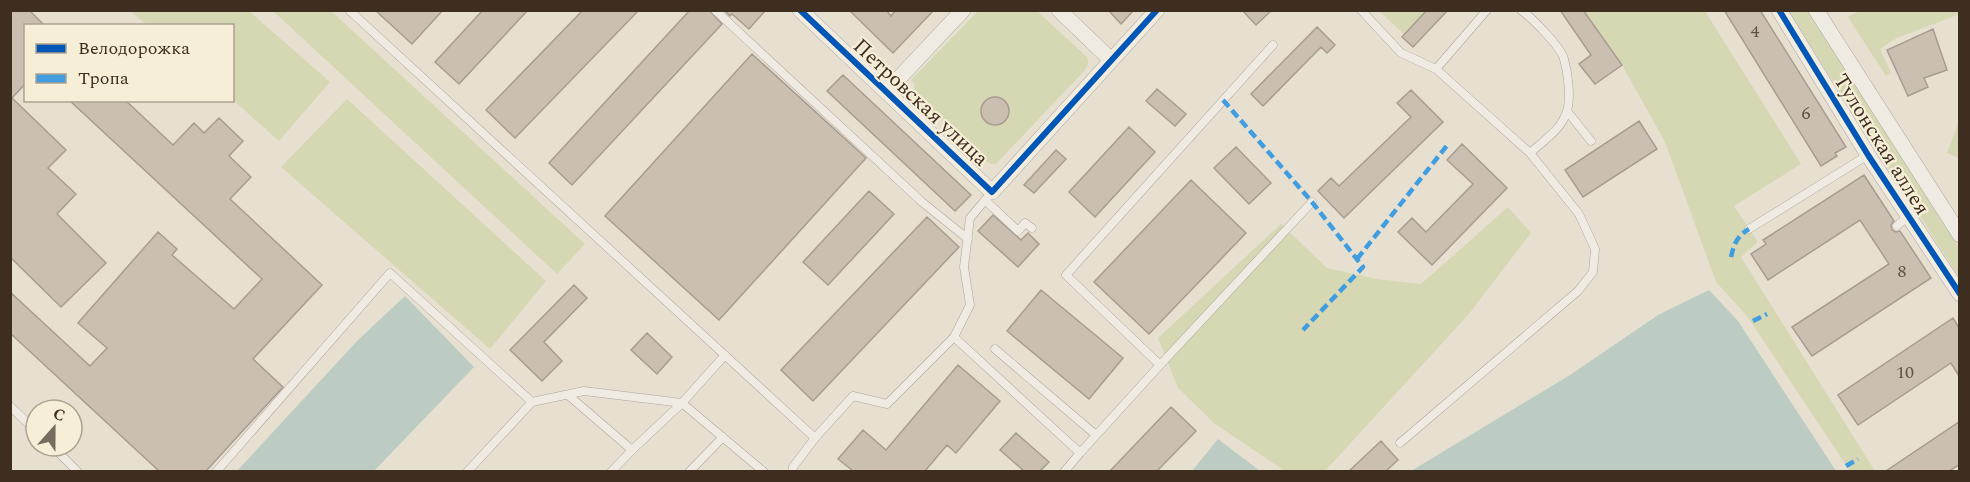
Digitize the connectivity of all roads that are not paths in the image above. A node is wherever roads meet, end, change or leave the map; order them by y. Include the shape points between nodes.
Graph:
1 (715, 10) edge
2 (800, 10) edge
3 (963, 10) edge
4 (1059, 10) edge
5 (1157, 10) edge
6 (1361, 10) edge
7 (1486, 10) edge
8 (1521, 10) edge
9 (1779, 10) edge
10 (1816, 10) edge
11 (352, 11) edge
12 (1273, 45) dead end
13 (1111, 60) junction
14 (1436, 69) junction
15 (886, 92) junction
16 (1567, 111) junction
17 (1591, 141) dead end
18 (1530, 153) junction
19 (1868, 155) junction
20 (989, 196) junction
21 (1312, 202) dead end
22 (1032, 228) dead end
23 (1749, 229) dead end
24 (1959, 235) edge
25 (968, 239) junction
26 (1959, 294) edge
27 (954, 337) junction
28 (995, 350) dead end
29 (725, 355) junction
30 (1160, 365) junction
31 (568, 394) junction
32 (532, 402) junction
33 (682, 403) junction
34 (10, 406) edge
35 (24, 419) edge
36 (1096, 435) junction
37 (723, 436) junction
38 (815, 438) junction
39 (1400, 443) dead end
40 (632, 450) junction
41 (1080, 453) junction
42 (64, 458) edge
43 (78, 471) edge
44 (216, 471) edge
45 (467, 471) edge
46 (611, 471) edge
47 (689, 471) edge
48 (764, 471) edge
49 (792, 471) edge
50 (1064, 471) edge

1 - 25 lane via 922,202
2 - 15 street, Петровская улица
3 - 15 street
4 - 13 street
5 - 13 street
6 - 14 lane via 1401,53
7 - 14 lane
8 - 16 lane via 1564,57
9 - 19 street, Тулонская аллея
10 - 24 street, Тулонская аллея
11 - 29 lane
12 - 30 lane via 1066,275
13 - 20 street
14 - 18 lane
15 - 20 street, Петровская улица
16 - 17 lane
16 - 18 lane via 1557,129
18 - 39 lane via 1579,214 1595,249 1593,272 1578,291
19 - 23 lane
19 - 26 street, Тулонская аллея via 1902,221
20 - 22 lane via 1018,231 1026,223
20 - 25 lane via 970,218
21 - 30 lane
25 - 27 lane via 964,267 970,305
27 - 38 lane via 887,404 853,396
27 - 41 lane
28 - 36 lane
29 - 33 lane
29 - 38 lane
30 - 36 lane
31 - 32 lane
31 - 33 lane via 584,391
31 - 40 lane
32 - 44 lane via 390,273
32 - 45 lane
33 - 37 lane
33 - 40 lane
34 - 35 lane
36 - 41 lane
37 - 47 lane
37 - 48 lane
38 - 49 lane
40 - 46 lane
41 - 50 lane
42 - 43 lane

